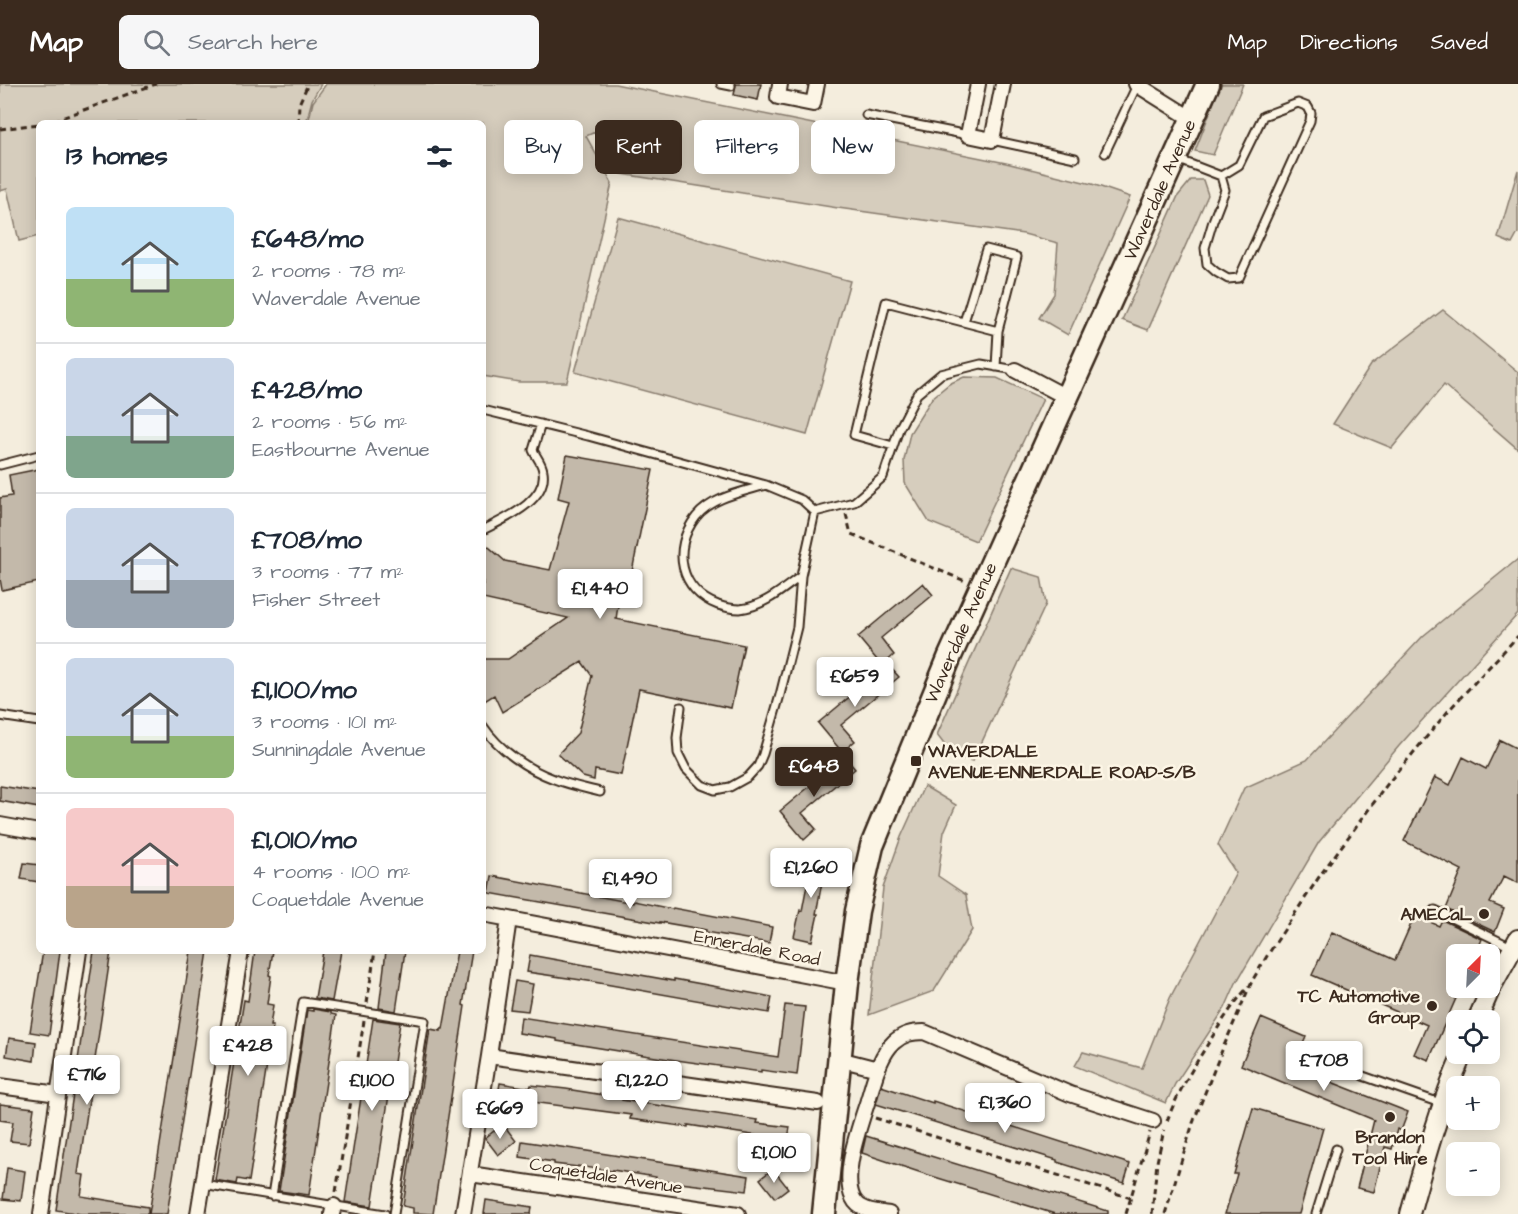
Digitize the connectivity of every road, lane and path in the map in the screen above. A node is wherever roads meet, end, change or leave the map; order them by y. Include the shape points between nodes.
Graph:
1 (156, 84) edge
2 (308, 84) edge
3 (721, 84) edge
4 (780, 84) edge
5 (817, 84) edge
6 (978, 84) edge
7 (1003, 84) edge
8 (1136, 84) edge
9 (1208, 84) edge
10 (731, 86) dead end
11 (866, 115) dead end
12 (1192, 119) junction
13 (58, 120) edge
14 (298, 120) edge
15 (36, 124) edge
16 (0, 129) edge
17 (969, 135) junction
18 (992, 140) junction
19 (1105, 153) dead end
20 (1075, 158) dead end
21 (1174, 158) junction
22 (1221, 176) junction
23 (964, 322) junction
24 (998, 332) junction
25 (996, 367) junction
26 (1015, 370) joint
27 (1066, 397) junction
28 (486, 411) edge
29 (541, 424) junction
30 (893, 446) junction
31 (36, 456) edge
32 (0, 465) edge
33 (766, 485) junction
34 (843, 505) junction
35 (815, 512) junction
36 (486, 528) edge
37 (801, 576) junction
38 (980, 588) junction
39 (1518, 636) edge
40 (681, 707) dead end
41 (0, 716) edge
42 (36, 722) edge
43 (486, 731) edge
44 (600, 792) dead end
45 (0, 825) edge
46 (36, 831) edge
47 (1435, 910) dead end
48 (486, 915) edge
49 (509, 919) junction
50 (1516, 944) edge
51 (79, 954) edge
52 (240, 954) edge
53 (375, 954) edge
54 (1252, 981) junction
55 (847, 983) junction
56 (1481, 1010) edge
57 (365, 1012) junction
58 (489, 1056) junction
59 (839, 1059) junction
60 (1457, 1064) edge
61 (878, 1069) junction
62 (1363, 1076) dead end
63 (0, 1086) edge
64 (58, 1094) junction
65 (818, 1103) dead end
66 (1443, 1104) junction
67 (864, 1113) junction
68 (1153, 1121) joint
69 (1336, 1149) dead end
70 (470, 1174) junction
71 (202, 1184) junction
72 (272, 1196) junction
73 (1131, 1198) junction
74 (333, 1210) edge
75 (41, 1214) edge
76 (198, 1214) edge
77 (385, 1214) edge
78 (394, 1214) edge
79 (463, 1214) edge
80 (738, 1214) edge
81 (824, 1214) edge
82 (889, 1214) edge
83 (1126, 1214) edge
84 (1152, 1214) edge
85 (1165, 1214) edge
86 (1316, 1214) edge
87 (1410, 1214) edge

1 - 13 path
2 - 14 path via 299,104
3 - 10 lane
4 - 5 street via 778,97 813,104
6 - 17 street
7 - 18 street
8 - 12 street
8 - 19 lane
9 - 12 main road, Waverdale Avenue
11 - 17 lane
12 - 21 main road, Waverdale Avenue
15 - 16 path
17 - 18 street
18 - 20 lane
21 - 22 lane
21 - 27 main road, Waverdale Avenue
22 - 22 lane via 1239,165 1263,116 1298,103 1308,107 1310,121 1239,278 1228,279 1207,264 1205,248 1225,190
23 - 24 lane
23 - 24 lane via 986,249 1017,257
23 - 30 lane via 886,302 854,435
24 - 25 lane
25 - 26 lane
25 - 30 lane via 981,364 941,374 917,394
26 - 27 street
27 - 38 main road, Waverdale Avenue
28 - 29 lane
29 - 33 lane
29 - 36 lane via 533,450 544,473 539,491 528,504
30 - 34 lane via 884,477 854,502
31 - 32 lane
33 - 35 lane via 802,500
33 - 37 lane via 724,498 696,517 682,551 683,568 690,585 708,601 739,609 768,599
34 - 35 lane
34 - 38 path via 851,534
35 - 37 lane
37 - 40 lane via 797,627 758,766 730,787 715,790 702,785 686,769 678,753
38 - 55 main road, Waverdale Avenue via 872,846 857,911
39 - 54 path via 1389,782 1321,874
41 - 42 lane
43 - 44 lane via 531,769
45 - 46 street
47 - 50 lane
48 - 49 street, Ennerdale Road
49 - 55 street, Ennerdale Road
49 - 58 street
50 - 56 street
51 - 64 street
52 - 71 street
53 - 57 path
54 - 84 path via 1178,1093 1161,1142
54 - 85 path via 1192,1123
55 - 59 main road, Waverdale Avenue
57 - 72 lane via 303,1002
57 - 74 path
57 - 78 lane via 425,1022
58 - 65 street
58 - 70 street
59 - 61 street
59 - 81 main road, Waverdale Avenue
60 - 66 street
61 - 67 street
61 - 68 street via 893,1042 902,1035 924,1032 1070,1094
62 - 66 lane
63 - 64 street
64 - 75 street
66 - 87 street
67 - 73 path
67 - 82 street via 850,1172 852,1197 863,1208
68 - 73 path
69 - 86 lane
70 - 79 street
70 - 80 street, Coquetdale Avenue
71 - 72 lane
71 - 76 street
72 - 74 lane
73 - 83 path
74 - 77 lane

